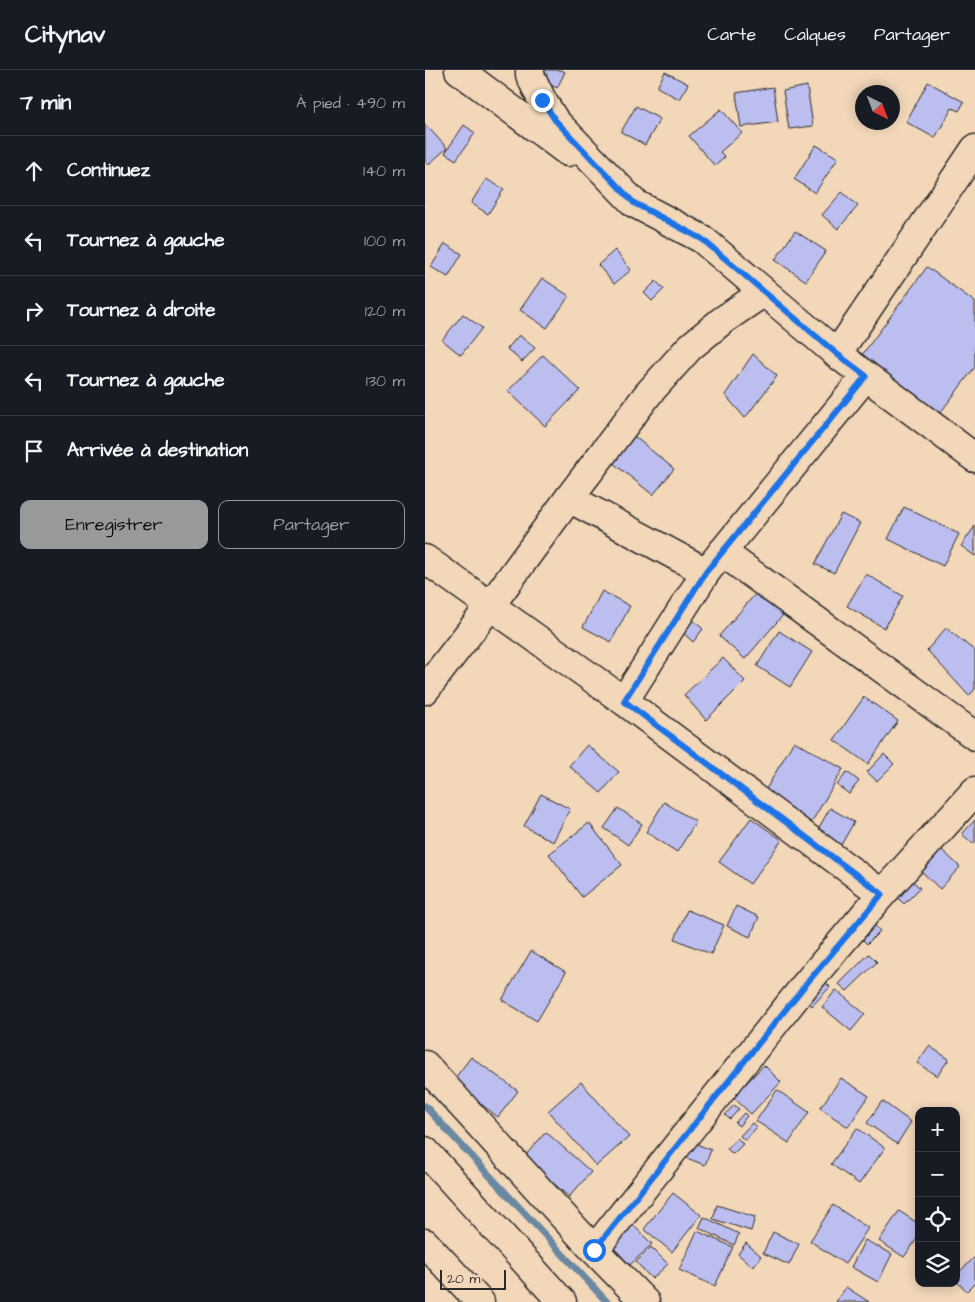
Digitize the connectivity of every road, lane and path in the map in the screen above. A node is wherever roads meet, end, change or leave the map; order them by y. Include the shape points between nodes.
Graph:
1 (459, 70) edge
2 (530, 70) edge
3 (975, 149) edge
4 (634, 203) junction
5 (764, 292) junction
6 (837, 354) junction
7 (866, 376) junction
8 (974, 456) edge
9 (569, 498) junction
10 (425, 558) edge
11 (714, 562) junction
12 (490, 606) junction
13 (425, 690) edge
14 (624, 701) junction
15 (975, 736) edge
16 (975, 791) edge
17 (882, 894) junction
18 (425, 1065) edge
19 (425, 1151) edge
20 (425, 1243) edge
21 (594, 1250) junction
22 (480, 1302) edge
23 (562, 1302) edge
24 (645, 1302) edge

1 - 4 main road
2 - 4 main road via 542,100 555,120
3 - 6 main road
4 - 5 main road via 702,239
5 - 6 main road
5 - 9 main road via 690,347 648,394
6 - 7 main road
7 - 8 main road
7 - 11 main road
9 - 11 main road
9 - 12 main road
10 - 12 main road
11 - 14 main road
11 - 15 main road
12 - 13 main road
12 - 14 main road
14 - 17 main road
16 - 17 main road
17 - 21 main road
18 - 21 main road
19 - 23 main road
20 - 22 main road
21 - 24 main road

